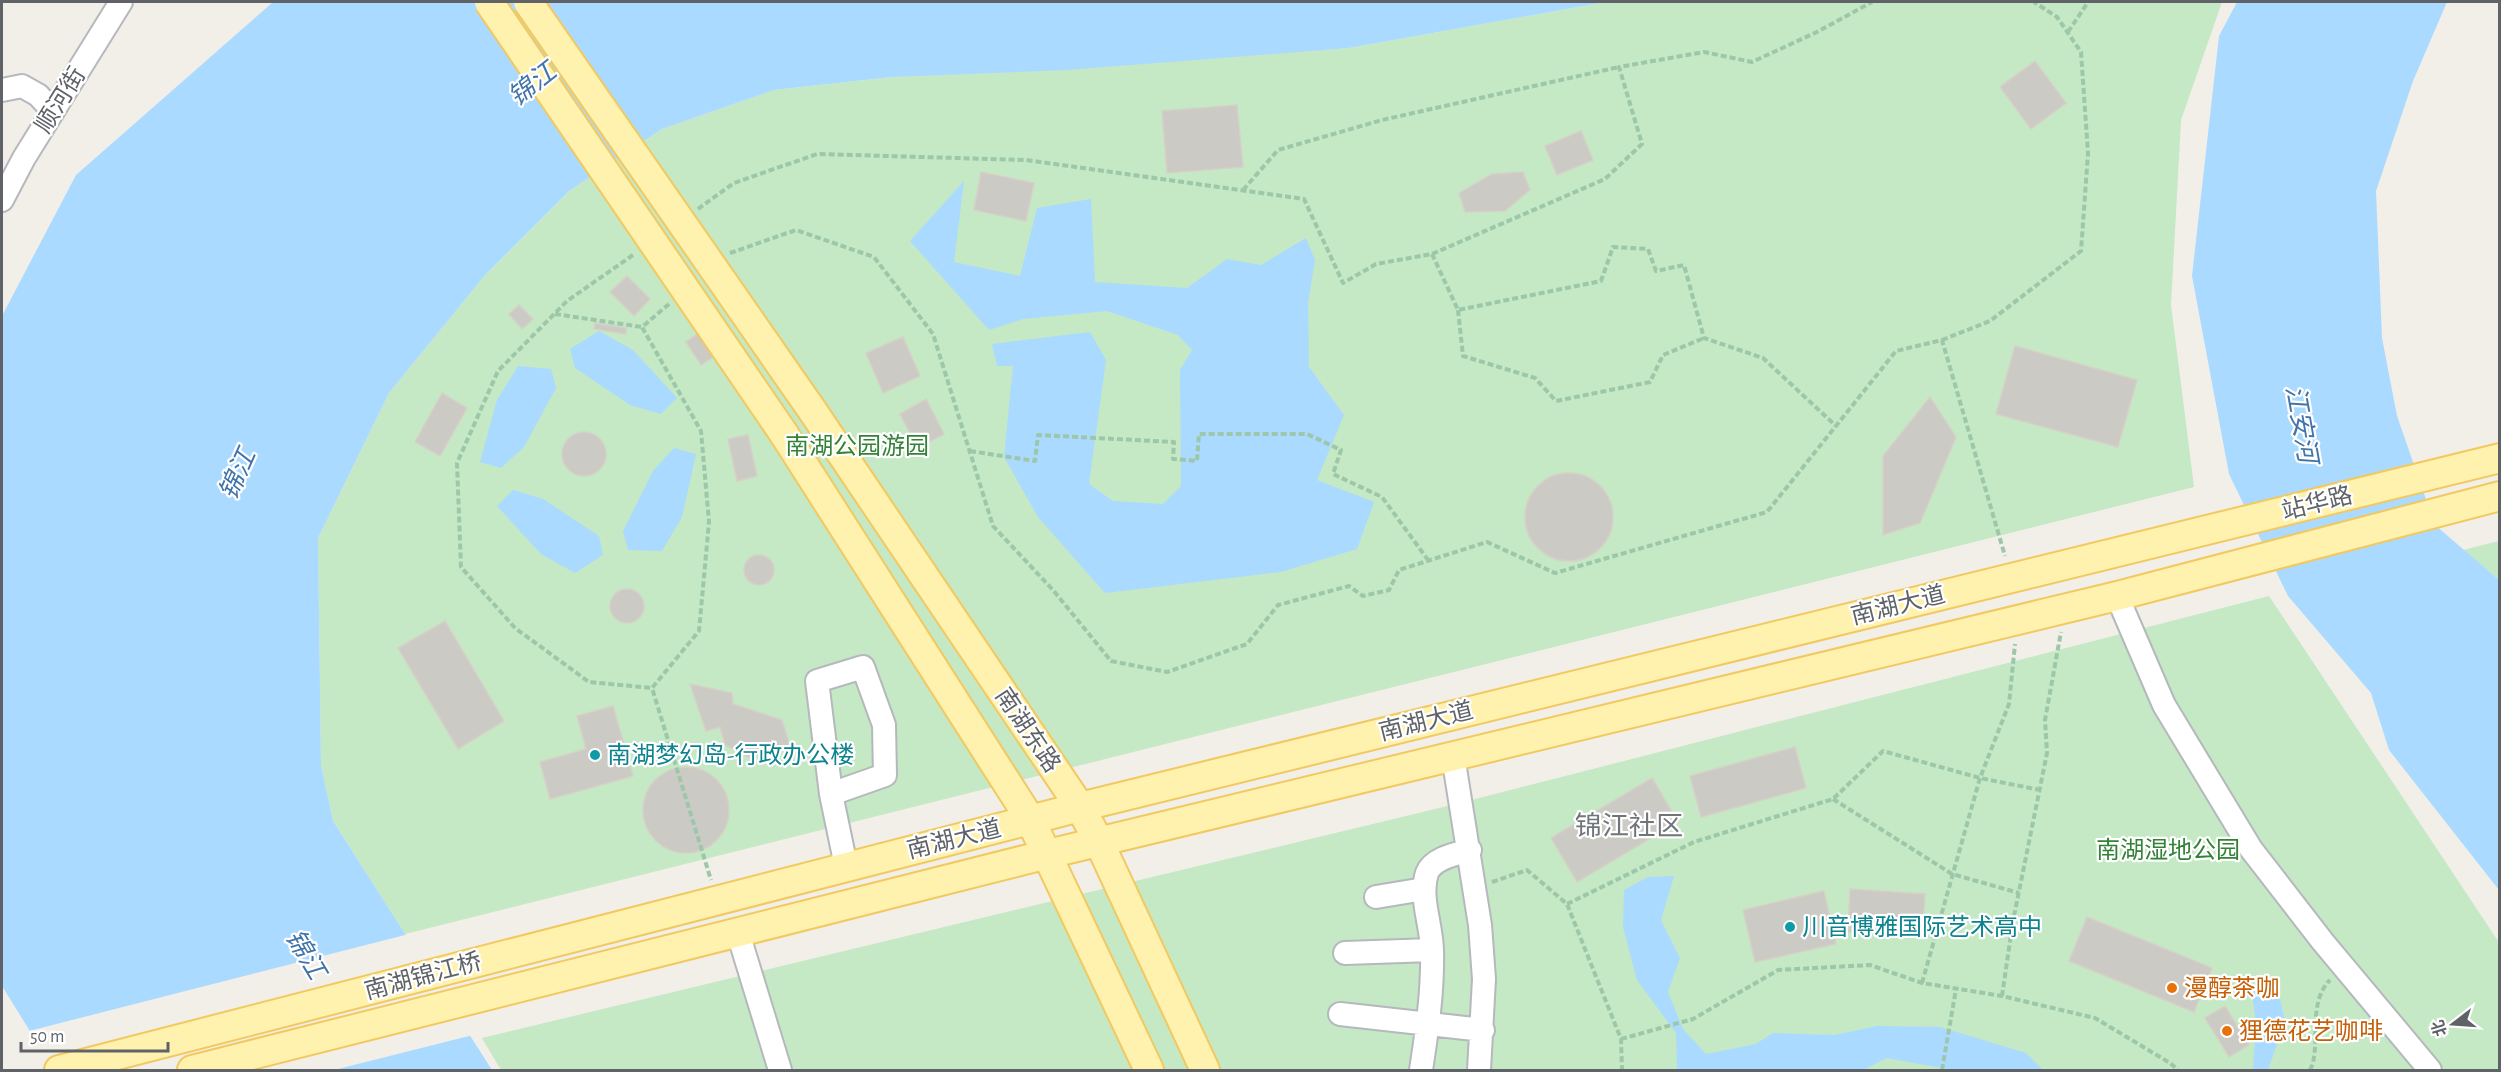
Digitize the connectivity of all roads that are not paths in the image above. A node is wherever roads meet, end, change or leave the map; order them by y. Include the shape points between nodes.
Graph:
1 (121, 2) edge
2 (489, 2) edge
3 (528, 2) edge
4 (2, 90) edge
5 (53, 111) junction
6 (2, 200) edge
7 (2499, 458) edge
8 (2499, 496) edge
9 (2136, 547) joint
10 (2146, 588) joint
11 (2117, 596) junction
12 (1453, 756) junction
13 (831, 794) junction
14 (1080, 807) junction
15 (1030, 819) junction
16 (1099, 842) junction
17 (1470, 850) junction
18 (1048, 854) junction
19 (846, 866) junction
20 (1424, 889) junction
21 (1376, 897) dead end
22 (717, 899) joint
23 (738, 933) junction
24 (1432, 950) junction
25 (1345, 953) dead end
26 (1340, 1014) dead end
27 (1429, 1024) junction
28 (1483, 1030) junction
29 (59, 1071) edge
30 (192, 1071) edge
31 (780, 1071) edge
32 (1149, 1071) edge
33 (1205, 1071) edge
34 (1421, 1071) edge
35 (1479, 1071) edge
36 (2430, 1071) edge

1 - 5 street, 顺河街
2 - 15 main road, 南湖东路, bridge via 784,434
3 - 14 main road, 南湖东路, bridge via 812,410
4 - 5 street via 22,86 38,95
5 - 6 street, 顺河街
7 - 9 main road, 站华路
8 - 10 main road, 站华路
9 - 14 main road, 南湖大道
10 - 11 main road, 南湖大道
11 - 12 main road, 南湖大道
11 - 36 street via 2164,705 2251,849
12 - 16 main road, 南湖大道
12 - 17 street
13 - 13 street via 817,681 863,668 884,725 885,775
13 - 19 street
14 - 15 main road, 南湖大道
14 - 16 main road, 南湖东路
15 - 18 main road, 南湖东路
15 - 19 main road, 南湖大道
16 - 18 main road, 南湖大道
16 - 33 main road, 南湖东路
17 - 20 street via 1438,860 1428,871
17 - 28 street via 1484,979
18 - 23 main road, 南湖大道
18 - 32 main road, 南湖东路
19 - 22 main road, 南湖大道
20 - 21 street
20 - 24 street
22 - 29 main road, 南湖锦江桥
23 - 30 main road, 南湖锦江桥
23 - 31 street
24 - 25 street
24 - 27 street
26 - 27 street
27 - 28 street
27 - 34 street
28 - 35 street

